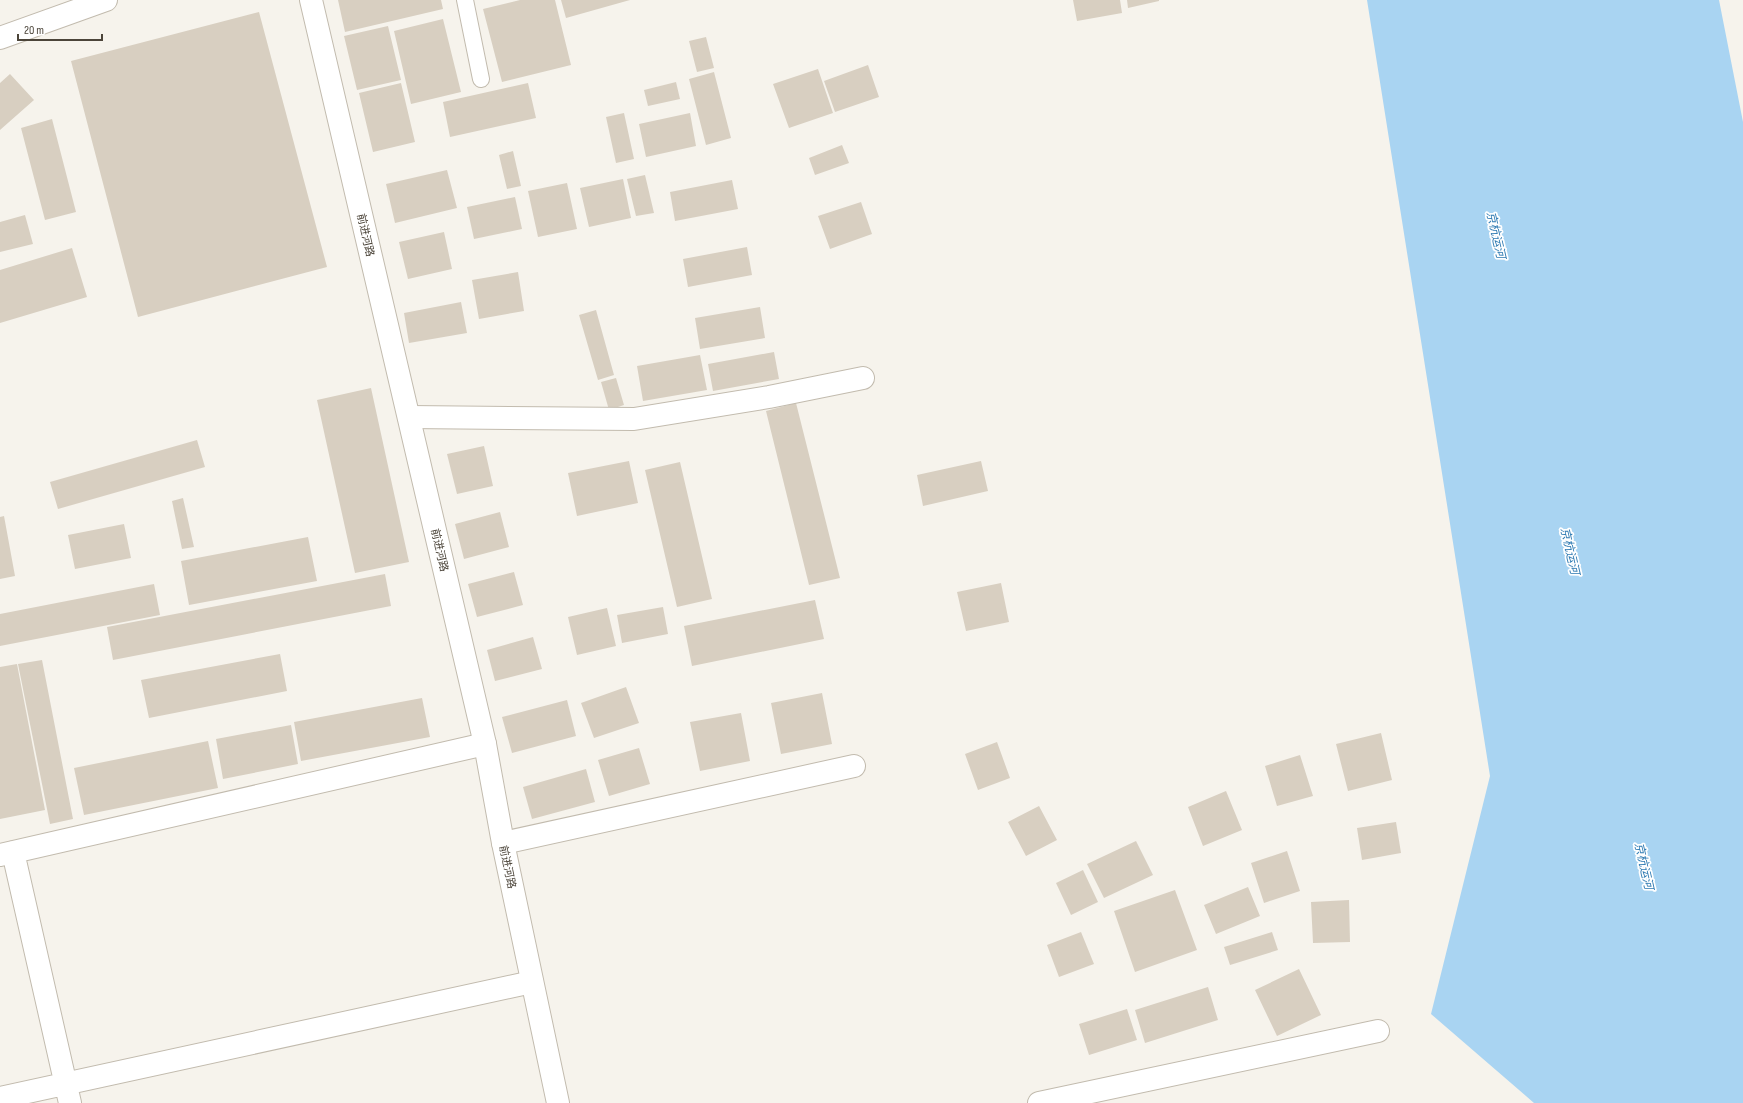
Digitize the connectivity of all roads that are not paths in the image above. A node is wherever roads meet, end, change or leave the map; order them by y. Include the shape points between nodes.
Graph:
1 (106, 0) edge
2 (311, 0) edge
3 (465, 0) edge
4 (0, 38) edge
5 (482, 79) dead end
6 (863, 378) dead end
7 (409, 417) junction
8 (485, 744) junction
9 (854, 766) dead end
10 (503, 844) junction
11 (6, 853) edge
12 (532, 982) junction
13 (1378, 1031) dead end
14 (68, 1093) edge
15 (0, 1098) edge
16 (558, 1103) edge
17 (1039, 1103) edge

1 - 4 street
2 - 7 street, 前进河路
3 - 5 lane
6 - 7 street via 634,419
7 - 8 street, 前进河路
8 - 10 street, 前进河路
8 - 11 street
9 - 10 street
10 - 12 street, 前进河路
11 - 14 street
12 - 14 street
12 - 16 street, 前进河路
13 - 17 street
14 - 15 street

